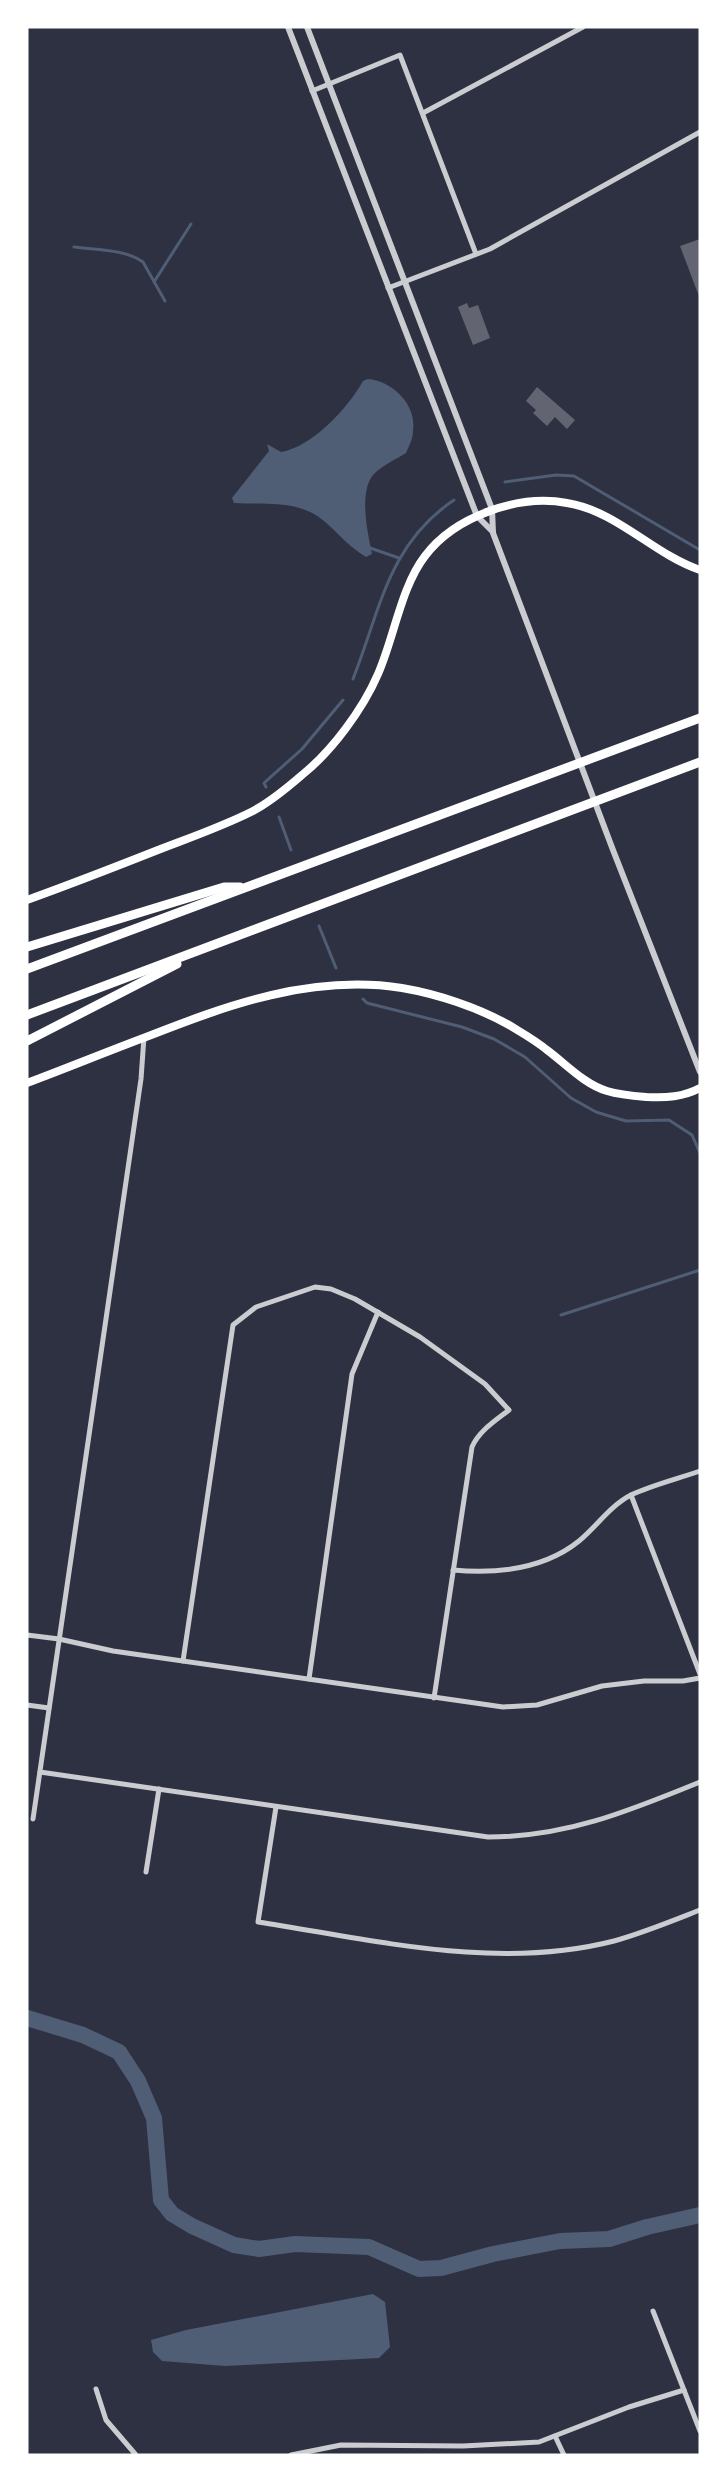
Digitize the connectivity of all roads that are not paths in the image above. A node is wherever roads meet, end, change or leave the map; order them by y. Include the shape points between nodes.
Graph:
1 (288, 27) edge
2 (307, 27) edge
3 (583, 27) edge
4 (329, 84) junction
5 (312, 91) junction
6 (423, 113) junction
7 (700, 132) edge
8 (476, 255) junction
9 (405, 282) junction
10 (387, 288) junction
11 (492, 509) junction
12 (477, 516) junction
13 (493, 533) junction
14 (700, 570) edge
15 (700, 718) edge
16 (700, 762) edge
17 (251, 886) junction
18 (27, 900) edge
19 (218, 943) junction
20 (27, 946) edge
21 (27, 969) edge
22 (27, 1014) edge
23 (144, 1037) junction
24 (27, 1041) edge
25 (700, 1072) edge
26 (27, 1083) edge
27 (700, 1088) edge
28 (378, 1312) junction
29 (700, 1471) edge
30 (631, 1495) junction
31 (453, 1570) junction
32 (27, 1635) edge
33 (59, 1639) junction
34 (183, 1661) junction
35 (700, 1674) edge
36 (700, 1678) edge
37 (309, 1679) junction
38 (434, 1698) junction
39 (27, 1705) edge
40 (49, 1708) junction
41 (40, 1772) junction
42 (700, 1782) edge
43 (159, 1789) junction
44 (276, 1806) junction
45 (33, 1819) dead end
46 (146, 1872) dead end
47 (700, 1910) edge
48 (653, 2311) dead end
49 (96, 2390) dead end
50 (684, 2390) junction
51 (700, 2431) edge
52 (555, 2436) junction
53 (408, 2446) junction
54 (136, 2455) edge
55 (291, 2455) edge
56 (411, 2455) edge
57 (564, 2455) edge

1 - 5 street
2 - 4 street
3 - 6 street
4 - 5 street
4 - 6 street via 400,55
4 - 9 street
5 - 10 street
6 - 8 street
7 - 8 street
8 - 9 street
9 - 10 street
9 - 11 street
10 - 12 street
11 - 12 main road
11 - 13 street
11 - 14 main road via 544,500 569,503 610,519 676,560
12 - 13 street
12 - 18 main road via 441,539 424,557 365,699 303,775 252,811
13 - 25 street
15 - 17 highway
16 - 19 highway
17 - 20 highway via 224,888
17 - 21 highway
19 - 22 highway
19 - 24 highway
23 - 26 main road
23 - 27 main road via 264,995 300,988 364,984 427,993 506,1023 606,1091 664,1098
23 - 33 street
28 - 31 street via 485,1384 509,1410 484,1430 472,1447
28 - 34 street via 344,1294 315,1287 256,1307 233,1325
28 - 37 street via 352,1374
29 - 30 street
30 - 31 street via 578,1542 551,1558 503,1572
30 - 35 street
31 - 38 street
32 - 33 street
33 - 34 street
33 - 40 street
34 - 37 street
36 - 38 street via 602,1686 524,1707
37 - 38 street
39 - 40 street
40 - 41 street
41 - 43 street
41 - 45 street
42 - 44 street via 571,1829 512,1837 466,1834
43 - 44 street
43 - 46 street
44 - 47 street via 258,1922 467,1953 522,1954 616,1940
48 - 50 street
49 - 54 street via 106,2420
50 - 51 street
50 - 52 street
52 - 53 street via 539,2442
52 - 57 street
53 - 55 street via 341,2445
53 - 56 street

